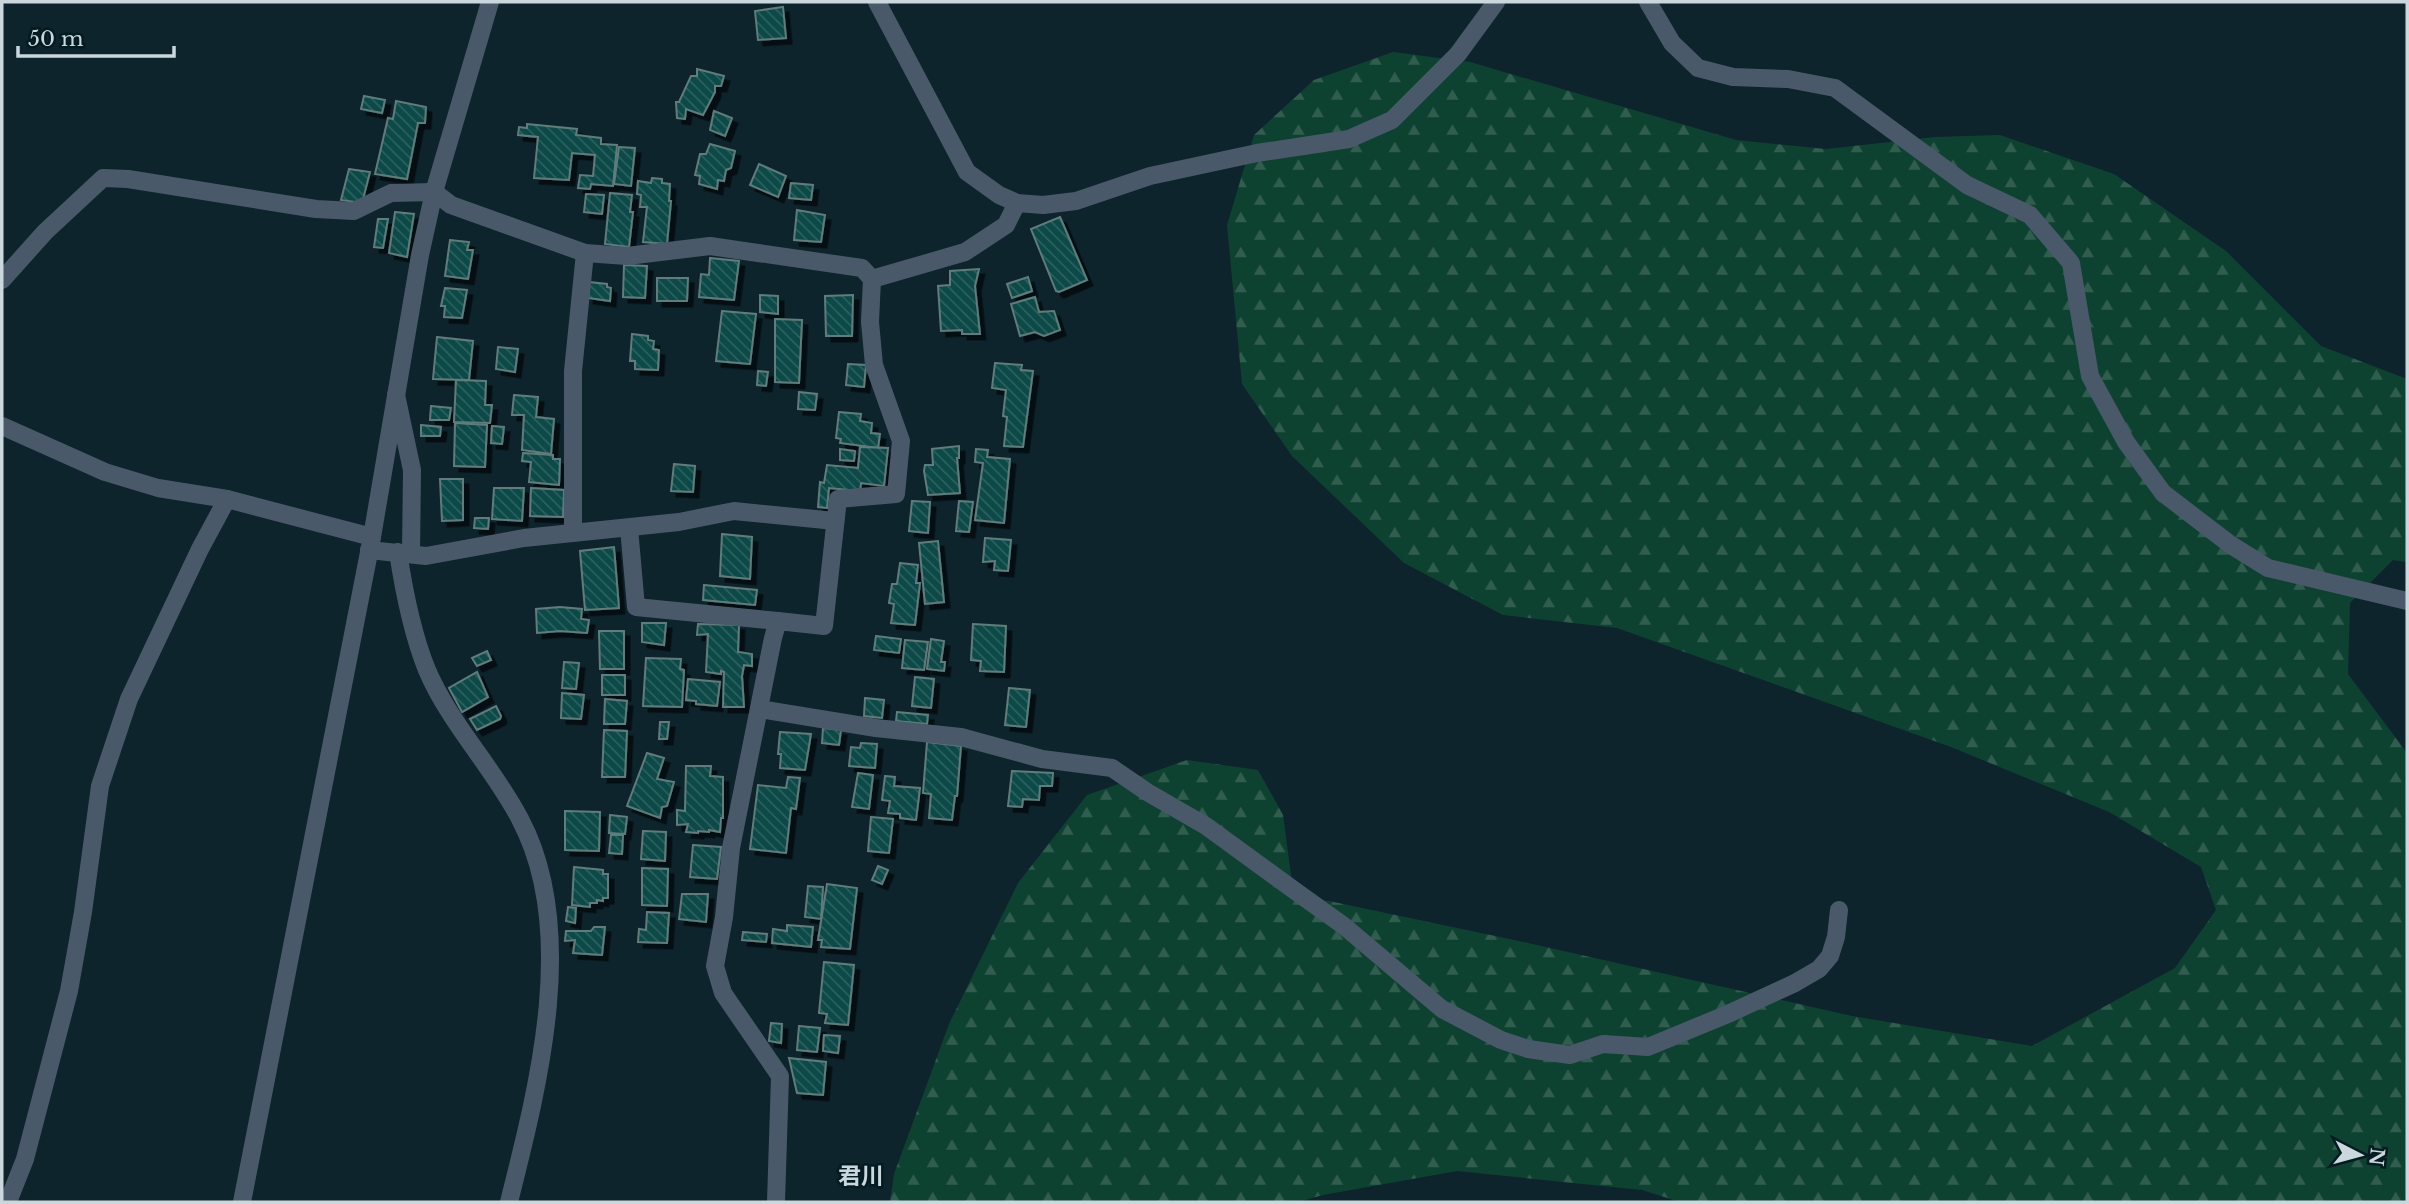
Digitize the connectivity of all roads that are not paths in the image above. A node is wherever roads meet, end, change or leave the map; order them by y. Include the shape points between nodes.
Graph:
1 (490, 2) edge
2 (877, 2) edge
3 (1496, 2) edge
4 (1648, 2) edge
5 (434, 192) junction
6 (1017, 203) junction
7 (585, 253) junction
8 (872, 279) junction
9 (2, 280) edge
10 (395, 392) junction
11 (2, 426) edge
12 (227, 499) junction
13 (835, 521) junction
14 (629, 528) junction
15 (573, 533) junction
16 (370, 543) junction
17 (404, 553) junction
18 (2407, 601) edge
19 (778, 621) junction
20 (759, 709) junction
21 (1839, 910) dead end
22 (8, 1202) edge
23 (242, 1202) edge
24 (509, 1202) edge
25 (776, 1202) edge

1 - 5 street
2 - 6 street via 967,172
3 - 6 street via 1458,54 1392,120 1349,139 1150,176 1076,201
4 - 18 street via 1672,43 1698,68 1733,77 1788,79 1835,88 1967,185 2030,215 2071,263 2090,376 2126,442 2163,493 2268,568
5 - 7 street via 451,205
5 - 9 street via 391,192 354,211 329,210 103,177
5 - 10 street
6 - 8 street via 1006,225 965,252
7 - 8 street via 627,256 710,246 862,268
7 - 15 street via 573,370
8 - 13 street via 874,365 901,441 895,494 838,499
10 - 16 street
10 - 17 street via 412,470
11 - 12 street via 105,472 158,488
12 - 16 street
12 - 22 street via 129,699 100,786 69,991 25,1159
13 - 14 street via 734,511
13 - 19 street via 824,626
14 - 15 street
14 - 19 street via 636,607
15 - 17 street via 426,556
16 - 17 street
16 - 23 street
17 - 24 street via 405,600 428,671 520,819 537,860 545,900 551,963 544,1037
19 - 20 street
20 - 21 street via 961,737 1042,759 1112,768 1206,826 1344,926 1442,1009 1528,1049 1570,1055 1603,1044 1648,1047 1728,1014 1819,969 1830,956
20 - 25 street via 731,848 715,966 723,993 779,1076

